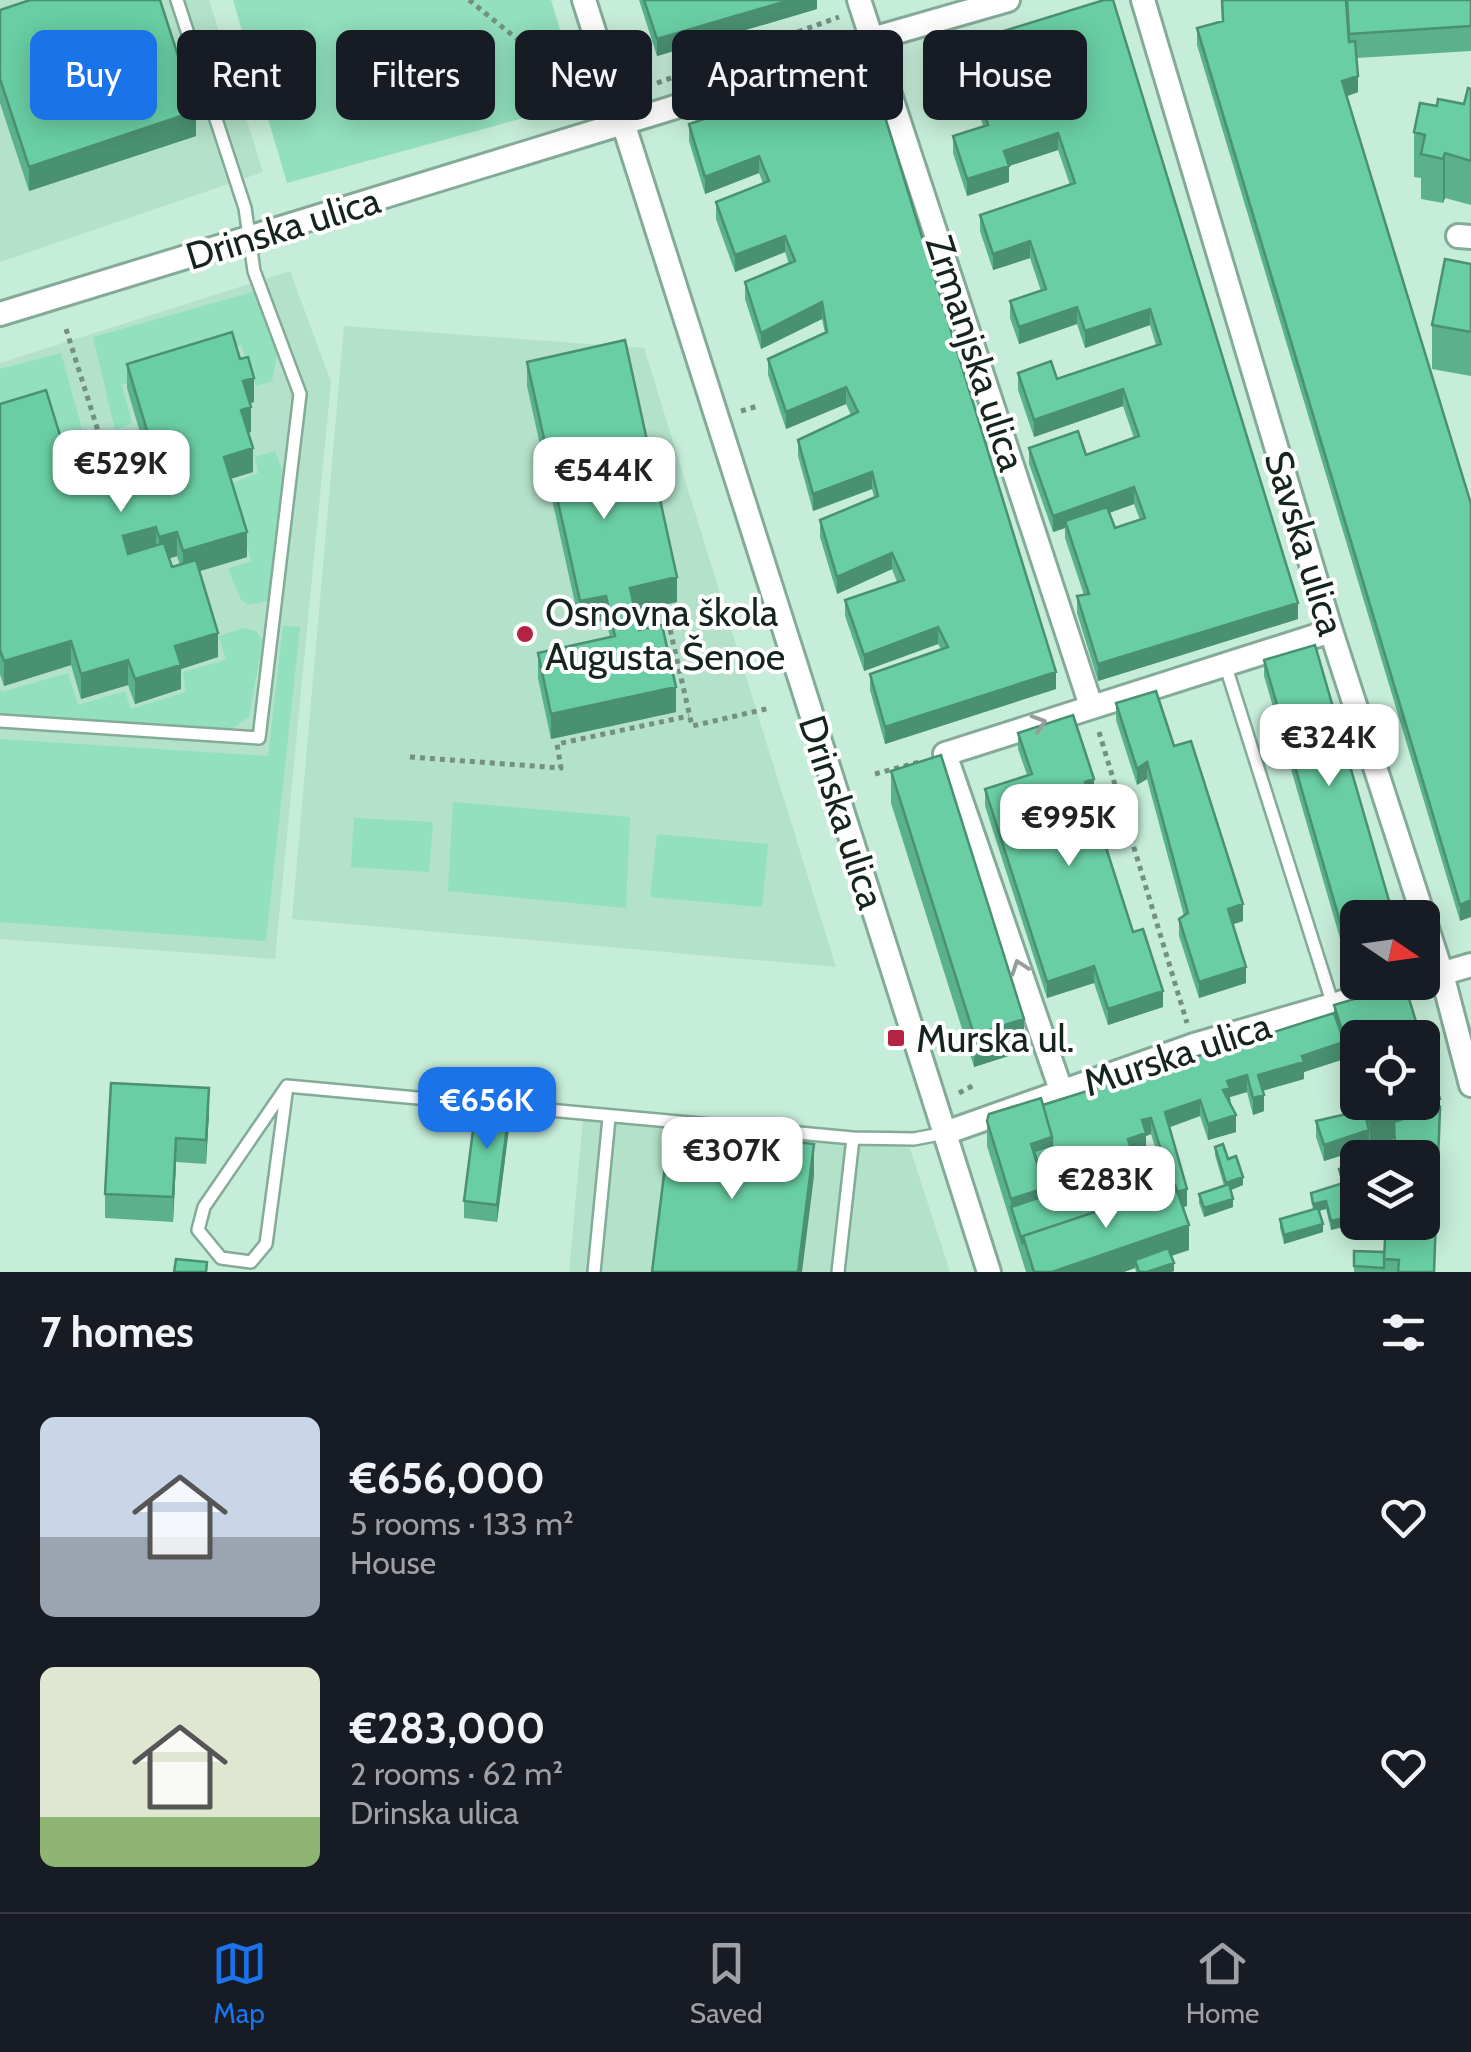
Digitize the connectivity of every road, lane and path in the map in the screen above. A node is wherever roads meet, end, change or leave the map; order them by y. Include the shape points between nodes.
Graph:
1 (177, 0) edge
2 (470, 0) edge
3 (584, 0) edge
4 (1008, 0) edge
5 (1143, 0) edge
6 (860, 4) edge
7 (593, 30) edge
8 (869, 30) edge
9 (903, 30) edge
10 (515, 37) edge
11 (652, 82) edge
12 (672, 107) edge
13 (622, 120) edge
14 (899, 120) edge
15 (623, 124) junction
16 (249, 239) junction
17 (0, 314) edge
18 (66, 329) dead end
19 (104, 452) edge
20 (668, 620) dead end
21 (1331, 631) junction
22 (1225, 664) junction
23 (1091, 706) junction
24 (770, 708) dead end
25 (689, 716) junction
26 (0, 721) edge
27 (945, 754) junction
28 (410, 757) dead end
29 (875, 774) dead end
30 (1410, 900) edge
31 (1471, 965) edge
32 (1440, 975) edge
33 (1440, 999) edge
34 (1349, 1000) edge
35 (1332, 1005) junction
36 (1194, 1045) junction
37 (1471, 1085) edge
38 (287, 1086) junction
39 (1062, 1092) junction
40 (610, 1118) junction
41 (944, 1133) junction
42 (853, 1138) junction
43 (594, 1272) edge
44 (838, 1272) edge
45 (989, 1272) edge

1 - 16 lane via 245,208
2 - 10 path
3 - 7 street, Drinska ulica
4 - 9 street
5 - 21 street, Savska ulica
6 - 8 street, Zrmanjska ulica
6 - 11 path
12 - 15 street
13 - 15 street, Drinska ulica
14 - 23 street, Zrmanjska ulica
15 - 16 street, Drinska ulica
15 - 41 street, Drinska ulica
16 - 17 street, Drinska ulica
16 - 26 lane via 254,271 300,394 260,738
18 - 19 path
20 - 25 path
21 - 22 street
21 - 30 street, Savska ulica
22 - 23 street
22 - 35 lane
27 -> 23 street
23 - 36 path
24 - 25 path via 692,726
25 - 28 path via 557,744 561,768
27 - 29 path
39 -> 27 street
31 - 32 street
33 - 37 street, Savska ulica
34 - 35 street, Murska ulica
35 - 36 street, Murska ulica
36 - 39 street, Murska ulica
38 - 38 lane via 266,1244 251,1262 220,1258 198,1230 204,1206
38 - 40 lane
39 - 41 street, Murska ulica
40 - 42 lane
40 - 43 lane
41 - 42 lane
41 - 45 street, Drinska ulica
42 - 44 lane

